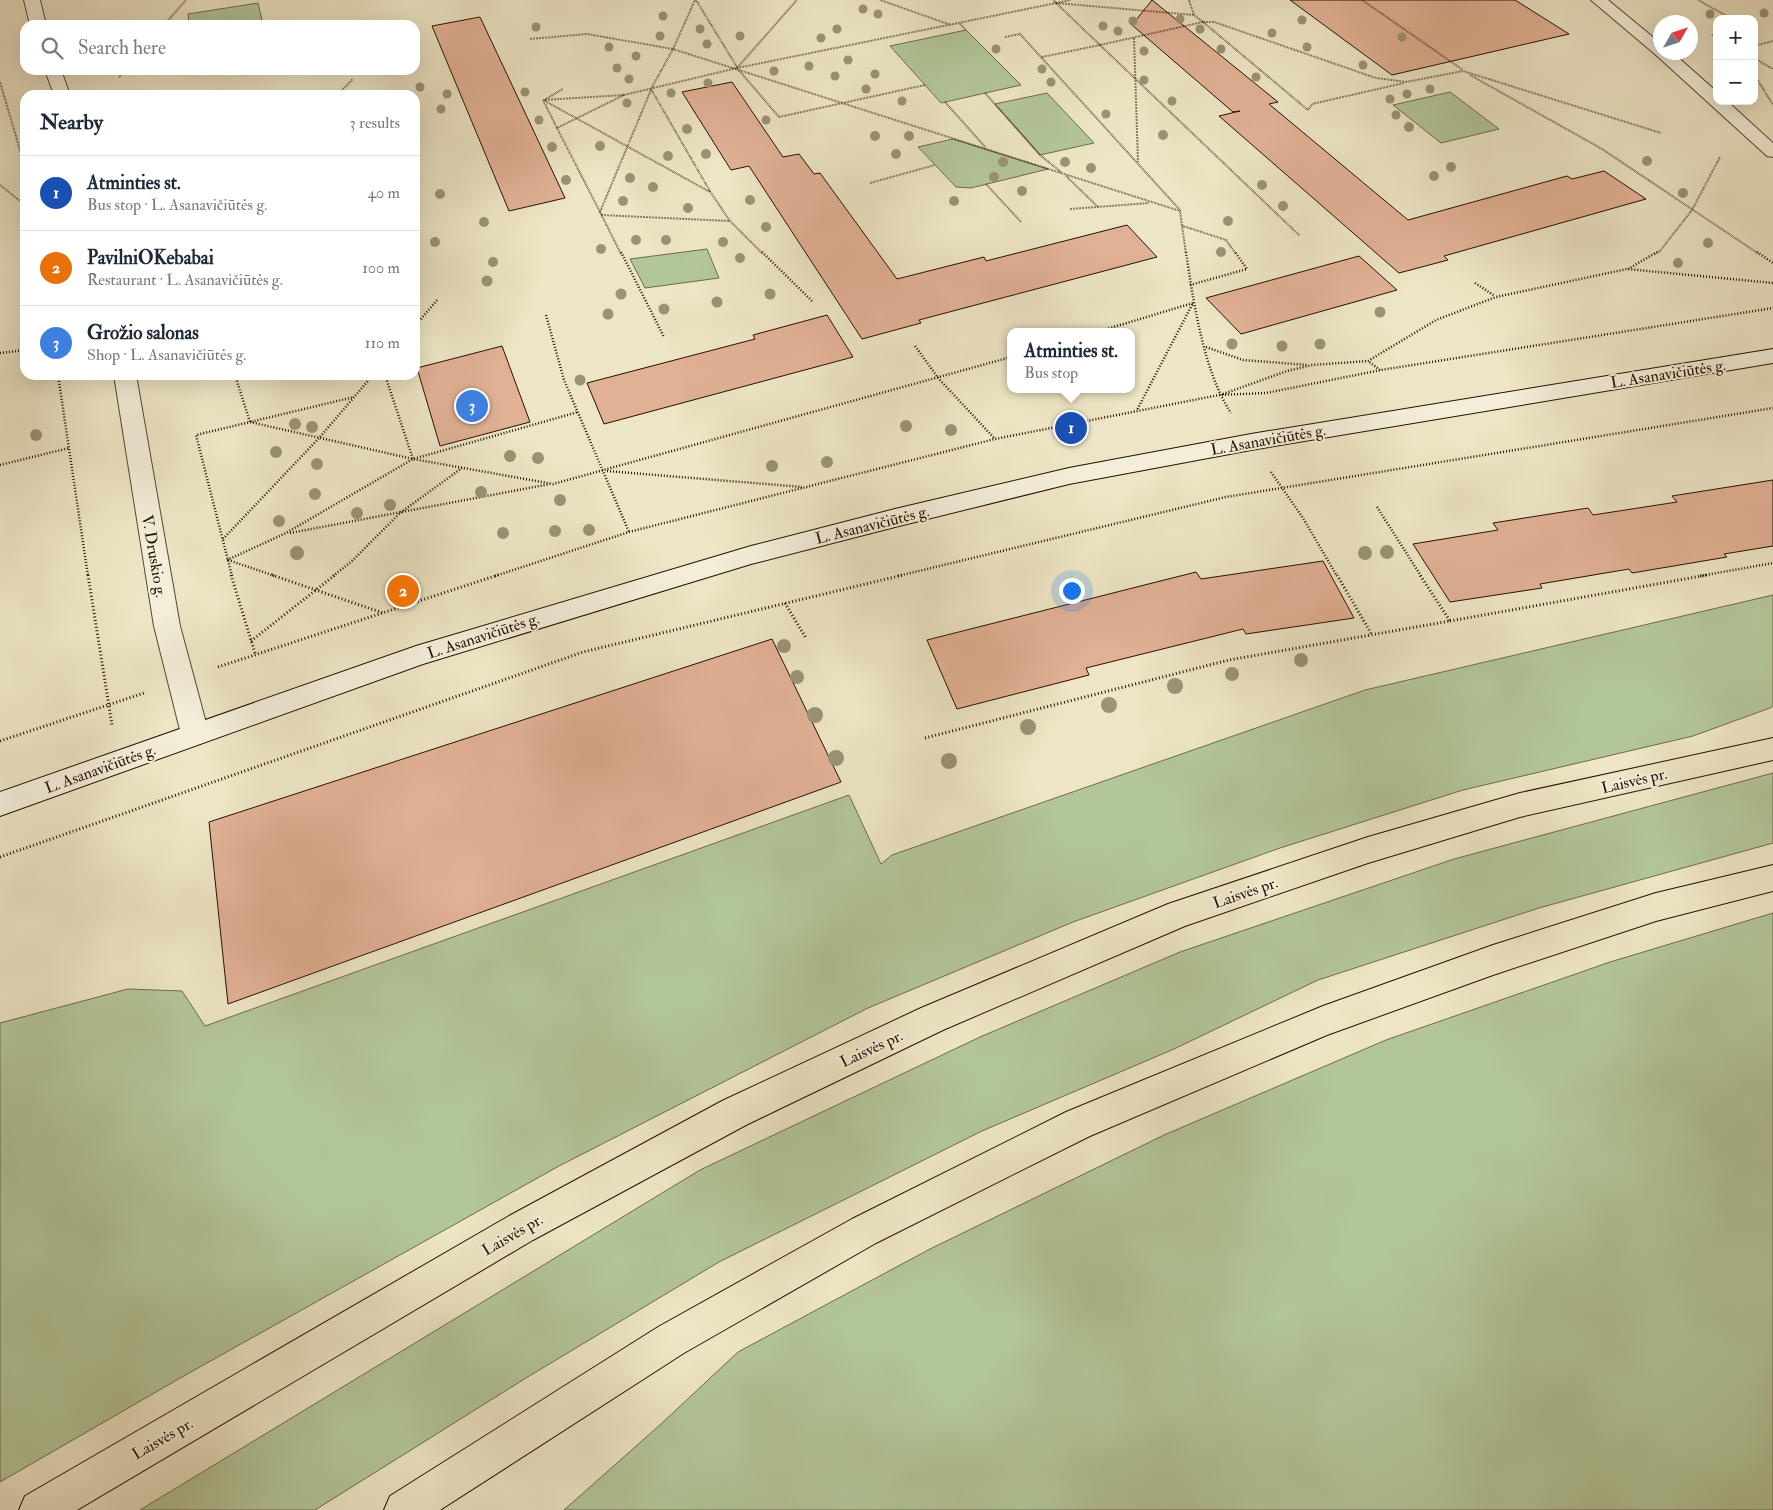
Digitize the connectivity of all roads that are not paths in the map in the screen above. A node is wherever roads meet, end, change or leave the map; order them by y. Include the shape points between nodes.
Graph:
1 (32, 0) edge
2 (1599, 0) edge
3 (37, 20) edge
4 (1653, 45) edge
5 (1670, 60) edge
6 (55, 75) edge
7 (60, 90) edge
8 (1773, 152) edge
9 (1773, 356) edge
10 (126, 380) edge
11 (195, 734) junction
12 (1773, 749) edge
13 (0, 804) edge
14 (1773, 878) edge
15 (38, 1510) edge
16 (404, 1510) edge

1 - 3 main road
2 - 4 main road
5 - 8 main road
6 - 7 main road
9 - 11 main road, L. Asanavičiūtės g. via 1251,442 1069,476 751,555 567,609 416,656
10 - 11 main road, V. Druskio g. via 167,626
11 - 13 main road, L. Asanavičiūtės g.
12 - 15 main road, Laisvės pr. via 1520,806 1368,850 1180,914 932,1019 734,1113 522,1228
14 - 16 main road via 1656,907 1493,960 1324,1021 1078,1124 864,1231 671,1340

